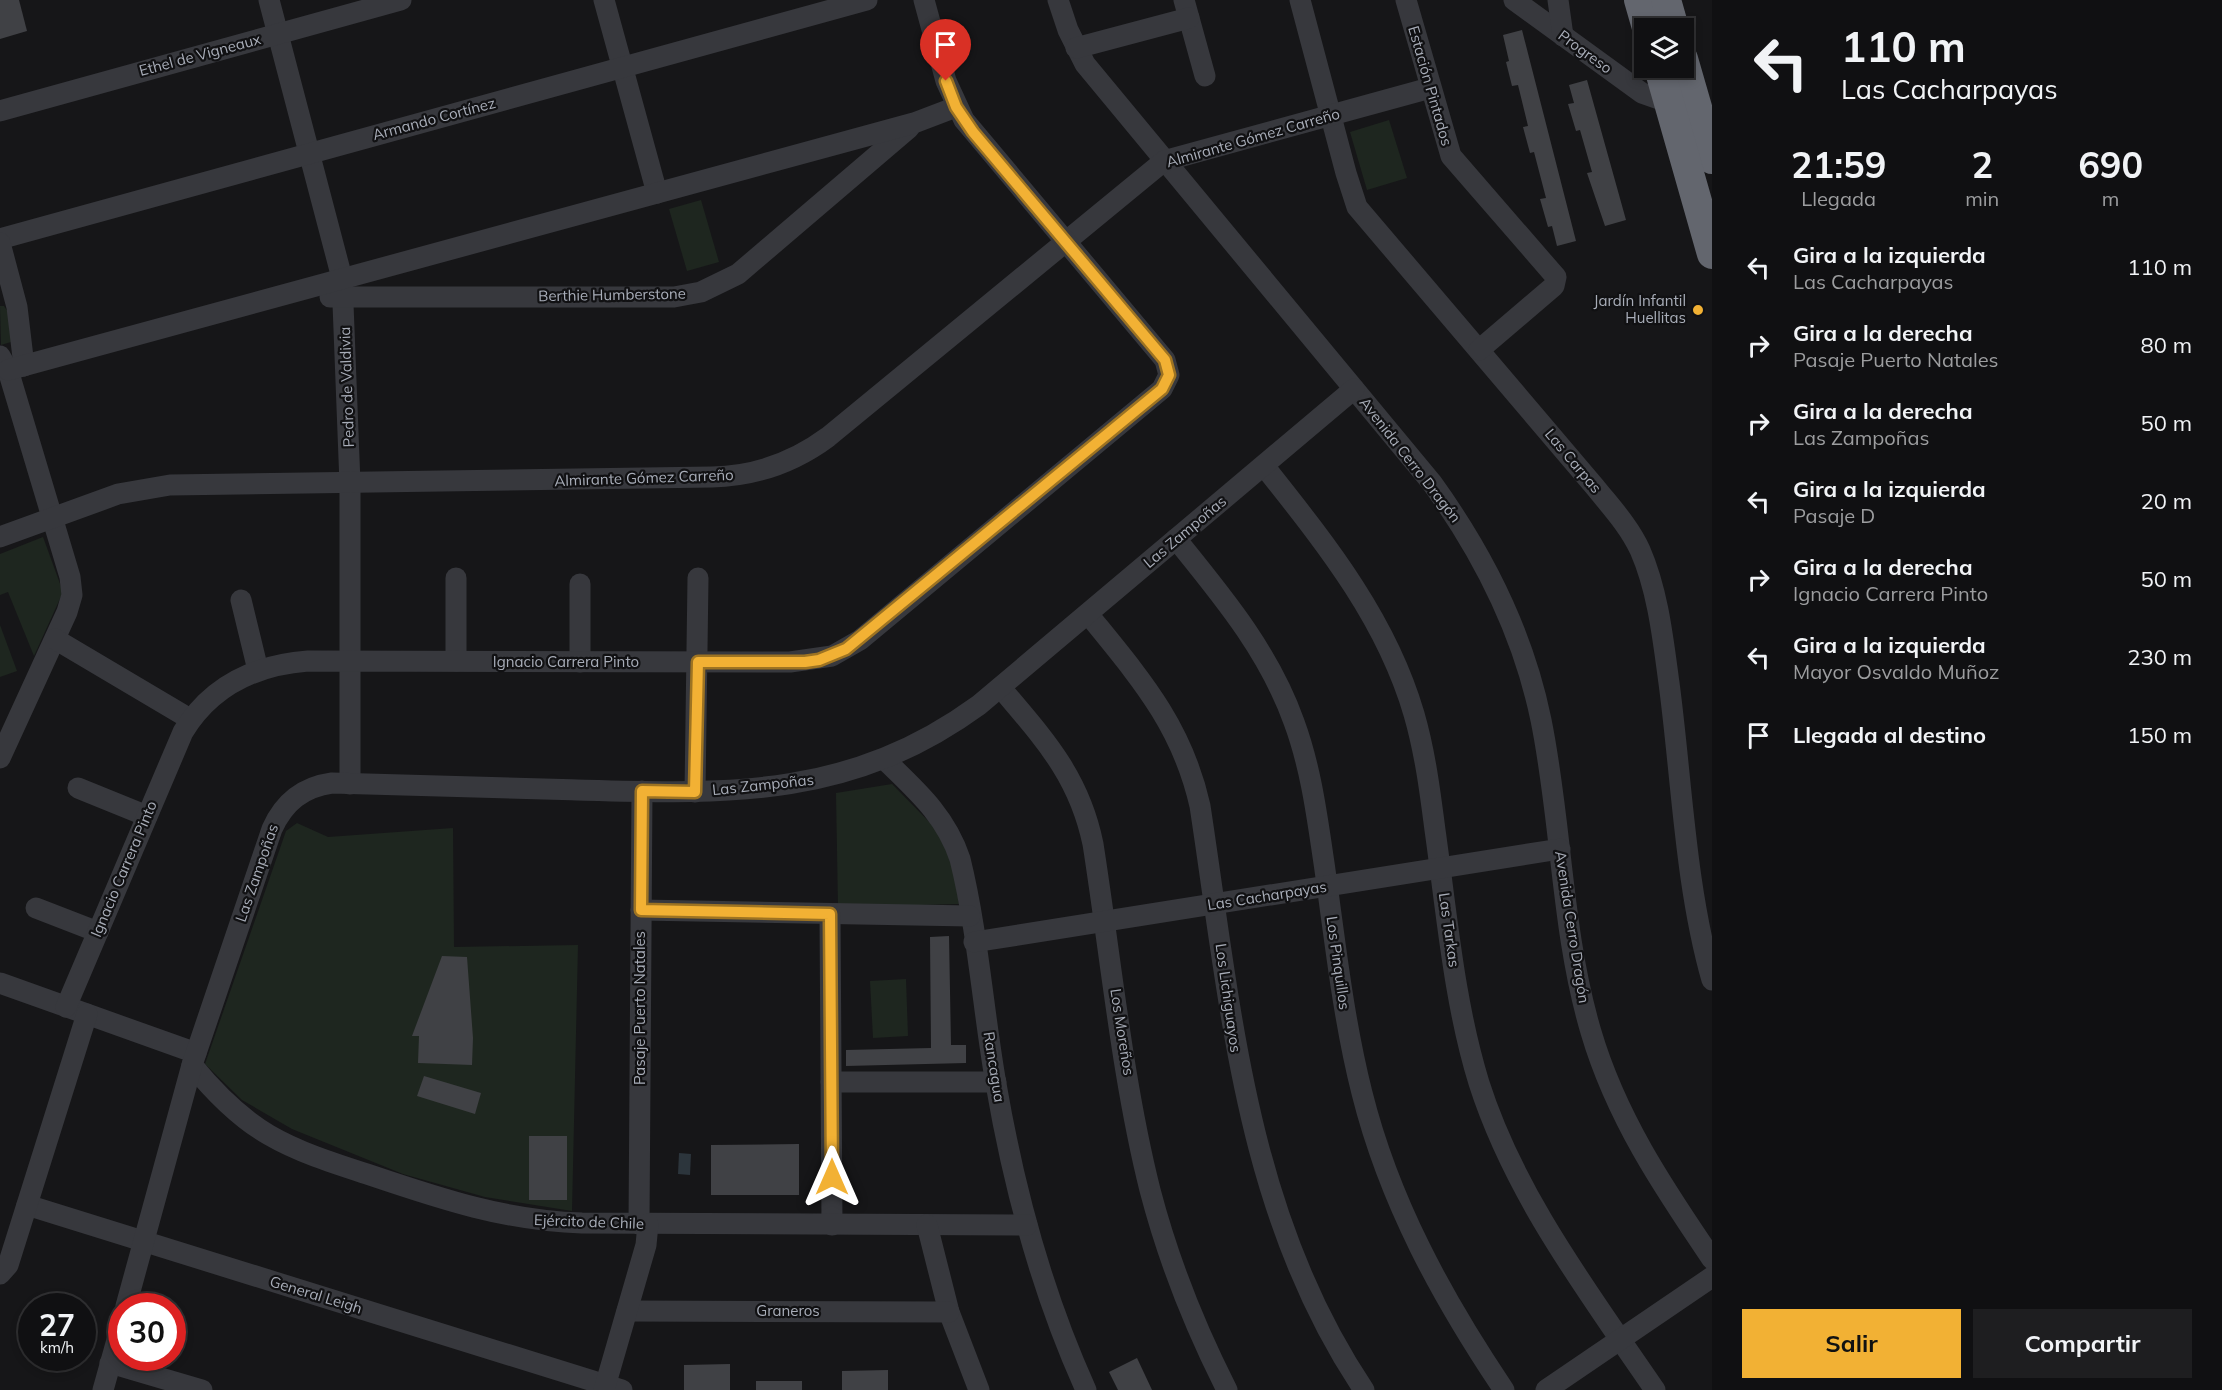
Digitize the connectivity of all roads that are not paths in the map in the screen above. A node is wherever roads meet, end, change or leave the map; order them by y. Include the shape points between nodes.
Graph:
1 (269, 0) edge
2 (401, 0) edge
3 (604, 0) edge
4 (867, 0) edge
5 (924, 0) edge
6 (1058, 0) edge
7 (1300, 0) edge
8 (1406, 0) edge
9 (1514, 0) edge
10 (1558, 0) edge
11 (1639, 0) edge
12 (1666, 0) edge
13 (1186, 9) edge
14 (1644, 18) edge
15 (1671, 18) edge
16 (278, 34) junction
17 (1563, 36) junction
18 (1076, 48) junction
19 (623, 67) junction
20 (1205, 76) dead end
21 (1667, 78) edge
22 (1682, 78) edge
23 (1430, 88) junction
24 (1681, 97) junction
25 (956, 107) junction
26 (0, 111) edge
27 (1330, 116) junction
28 (914, 123) junction
29 (310, 153) junction
30 (1712, 159) edge
31 (1164, 160) junction
32 (657, 193) junction
33 (1706, 211) edge
34 (0, 241) edge
35 (1065, 242) junction
36 (1712, 254) edge
37 (343, 286) junction
38 (6, 292) edge
39 (1479, 350) junction
40 (10, 364) edge
41 (1354, 389) junction
42 (1263, 466) junction
43 (350, 484) junction
44 (50, 518) junction
45 (0, 537) edge
46 (1176, 539) junction
47 (456, 578) dead end
48 (698, 578) dead end
49 (580, 584) dead end
50 (241, 600) dead end
51 (1088, 614) junction
52 (55, 639) junction
53 (350, 661) junction
54 (456, 662) junction
55 (580, 662) junction
56 (698, 662) junction
57 (258, 670) junction
58 (1000, 688) junction
59 (190, 719) junction
60 (0, 758) edge
61 (885, 760) junction
62 (350, 784) junction
63 (78, 788) dead end
64 (642, 791) junction
65 (695, 792) junction
66 (147, 816) junction
67 (1560, 849) junction
68 (1440, 868) junction
69 (1327, 886) junction
70 (1215, 904) junction
71 (36, 908) dead end
72 (641, 910) junction
73 (830, 914) junction
74 (970, 916) junction
75 (1105, 921) junction
76 (98, 932) junction
77 (974, 942) junction
78 (1712, 980) edge
79 (0, 983) edge
80 (66, 1006) junction
81 (87, 1014) junction
82 (194, 1059) junction
83 (831, 1082) junction
84 (996, 1082) junction
85 (27, 1205) junction
86 (643, 1224) junction
87 (832, 1225) junction
88 (927, 1225) junction
89 (1027, 1225) junction
90 (144, 1241) junction
91 (1712, 1259) edge
92 (0, 1274) edge
93 (1712, 1277) edge
94 (130, 1293) edge
95 (627, 1311) junction
96 (949, 1312) junction
97 (1621, 1339) junction
98 (108, 1371) edge
99 (137, 1371) edge
100 (610, 1388) edge
101 (103, 1390) edge
102 (202, 1390) edge
103 (979, 1390) edge
104 (1086, 1390) edge
105 (1227, 1390) edge
106 (1364, 1390) edge
107 (1504, 1390) edge
108 (1546, 1390) edge
109 (1655, 1390) edge

1 - 16 street, Pedro de Valdivia
2 - 16 street, Ethel de Vigneaux
3 - 19 street
4 - 19 street, Armando Cortínez
5 - 25 street
6 - 18 street, Avenida Cerro Dragón
7 - 27 street, Las Carpas
8 - 23 street, Estación Pintados
9 - 17 street, Progreso
10 - 17 street
11 - 14 highway
12 - 15 highway
13 - 18 street
13 - 20 street
16 - 26 street, Ethel de Vigneaux
16 - 29 street, Pedro de Valdivia
17 - 24 street, Progreso via 1642,93
18 - 31 street, Avenida Cerro Dragón via 1096,79
19 - 29 street, Armando Cortínez
19 - 32 street
21 - 24 highway
22 - 24 highway
23 - 27 street, Almirante Gómez Carreño
23 - 39 street, Estación Pintados via 1451,156 1556,277 1554,286
24 - 30 highway
24 - 33 highway
25 - 28 street, Berthie Humberstone
25 - 35 street
27 - 31 street, Almirante Gómez Carreño
27 - 39 street, Las Carpas via 1357,207
28 - 32 street, Berthie Humberstone
28 - 37 street, Berthie Humberstone via 738,274 701,292 674,297
29 - 34 street, Armando Cortínez
29 - 37 street, Pedro de Valdivia
31 - 35 street, Almirante Gómez Carreño
31 - 41 street, Avenida Cerro Dragón
32 - 37 street, Berthie Humberstone
33 - 36 highway
34 - 38 street
35 - 43 street, Almirante Gómez Carreño via 828,437 800,456 768,469 731,477
35 - 56 street, Ignacio Carrera Pinto via 1165,360 1169,375 1162,389 846,649 805,662
37 - 40 street, Berthie Humberstone
37 - 43 street, Pedro de Valdivia
38 - 40 street via 20,325
39 - 78 street, Las Carpas via 1618,515 1640,552 1653,587 1665,651 1697,911
40 - 44 street
41 - 42 street, Las Zampoñas
41 - 67 street, Avenida Cerro Dragón via 1448,506 1501,596 1524,656 1540,718
42 - 46 street, Las Zampoñas
42 - 68 street, Las Tarkas via 1340,563 1395,661 1421,740
43 - 44 street, Almirante Gómez Carreño via 170,485 118,494
43 - 53 street, Pedro de Valdivia
44 - 45 street, Almirante Gómez Carreño
44 - 52 street via 72,595
46 - 51 street, Las Zampoñas
46 - 69 street, Los Pinquillos via 1244,624 1284,698 1309,769
47 - 54 street
48 - 56 street
49 - 55 street
50 - 57 street
51 - 58 street, Las Zampoñas
51 - 70 street, Los Lichiguayos via 1148,688 1181,745 1200,806
52 - 59 street
52 - 60 street
53 - 54 street, Ignacio Carrera Pinto
53 - 57 street, Ignacio Carrera Pinto via 290,662
53 - 62 street, Pedro de Valdivia
54 - 55 street, Ignacio Carrera Pinto
55 - 56 street, Ignacio Carrera Pinto
56 - 65 street
57 - 59 street, Ignacio Carrera Pinto via 220,690
58 - 61 street, Las Zampoñas via 934,736
58 - 75 street, Los Moreños via 1049,744 1077,790 1089,826
59 - 66 street, Ignacio Carrera Pinto
61 - 65 street, Las Zampoñas via 791,785
61 - 74 street, Rancagua via 929,803 948,829 960,858
62 - 64 street, Las Zampoñas
62 - 82 street, Las Zampoñas via 312,788 294,798 277,817
63 - 66 street
64 - 65 street, Las Zampoñas
64 - 72 street, Pasaje Puerto Natales
66 - 76 street, Ignacio Carrera Pinto
67 - 68 street, Las Cacharpayas
67 - 91 street, Avenida Cerro Dragón via 1580,985 1600,1060 1648,1163
68 - 69 street, Las Cacharpayas
68 - 97 street, Las Tarkas via 1464,1026 1489,1111 1545,1224
69 - 70 street, Las Cacharpayas
69 - 107 street, Los Pinquillos via 1352,1048 1383,1161 1429,1268
70 - 75 street, Las Cacharpayas
70 - 106 street, Los Lichiguayos via 1240,1074 1263,1169 1302,1273
71 - 76 street
72 - 73 street
72 - 86 street, Pasaje Puerto Natales
73 - 74 street
73 - 83 street
74 - 77 street, Rancagua
75 - 77 street, Las Cacharpayas
75 - 105 street, Los Moreños via 1150,1191 1196,1324
76 - 80 street, Ignacio Carrera Pinto
77 - 84 street, Rancagua
79 - 80 street, Ejército de Chile
80 - 81 street, Ejército de Chile
81 - 82 street, Ejército de Chile
81 - 85 street
82 - 86 street, Ejército de Chile via 221,1098 247,1121 315,1157 491,1213 537,1221
82 - 90 street, Las Zampoñas
83 - 84 street
83 - 87 street
84 - 89 street, Rancagua
85 - 90 street, General Leigh
85 - 92 street via 8,1265
86 - 87 street, Ejército de Chile
86 - 95 street, Pasaje Puerto Natales via 646,1245
87 - 88 street, Ejército de Chile
88 - 89 street, Ejército de Chile
88 - 96 street
89 - 104 street, Rancagua via 1049,1297
90 - 94 street, Las Zampoñas
90 - 100 street, General Leigh
93 - 97 street
95 - 96 street, Graneros
95 - 100 street, Pasaje Puerto Natales
96 - 103 street
97 - 108 street
97 - 109 street, Las Tarkas
98 - 101 street
99 - 102 street

